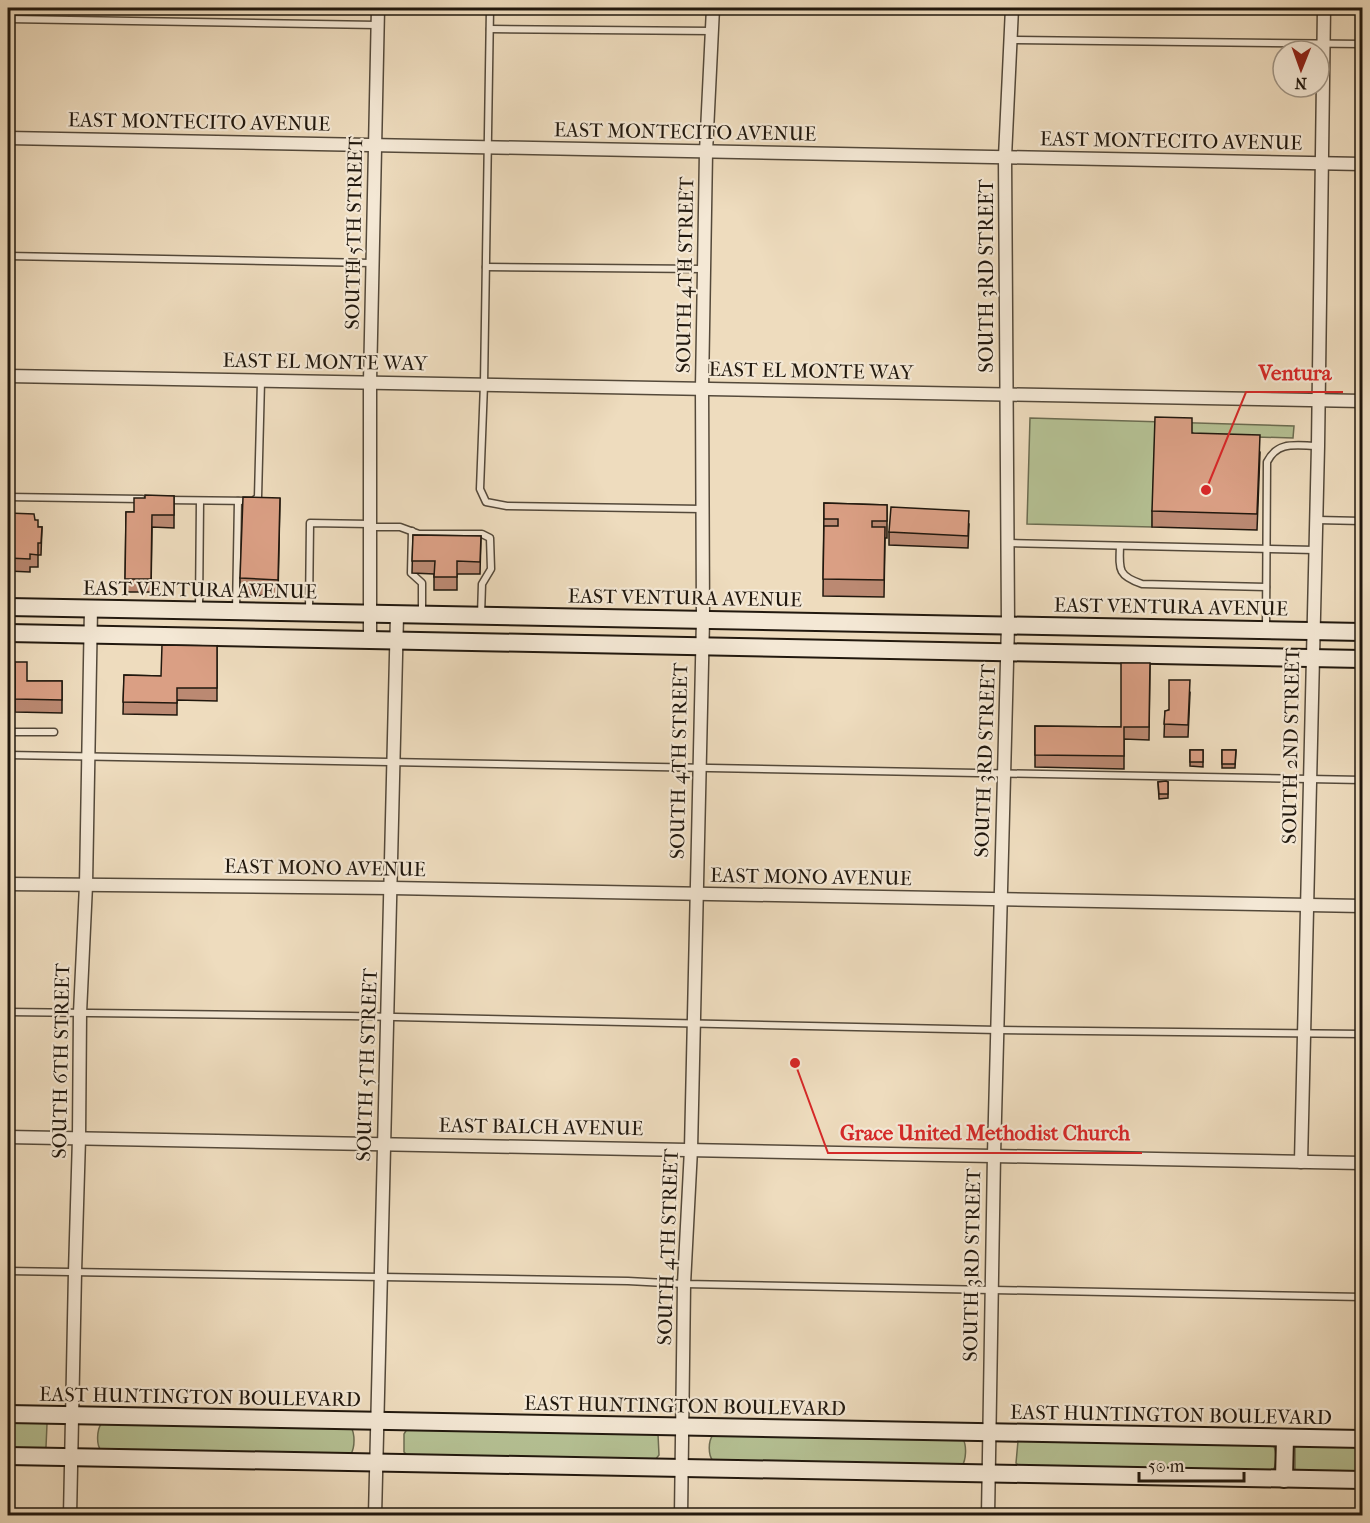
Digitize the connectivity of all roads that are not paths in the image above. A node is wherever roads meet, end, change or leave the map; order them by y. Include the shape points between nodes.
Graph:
1 (378, 8) edge
2 (490, 8) edge
3 (713, 8) edge
4 (1012, 8) edge
5 (1324, 8) edge
6 (8, 19) edge
7 (378, 26) junction
8 (490, 28) junction
9 (712, 31) junction
10 (1324, 39) edge
11 (1010, 40) junction
12 (1271, 42) edge
13 (1331, 43) edge
14 (1362, 44) edge
15 (1324, 99) edge
16 (8, 138) edge
17 (375, 145) junction
18 (488, 148) junction
19 (706, 152) junction
20 (1005, 158) junction
21 (1323, 164) junction
22 (1362, 165) edge
23 (8, 256) edge
24 (372, 263) junction
25 (486, 267) junction
26 (704, 269) junction
27 (8, 376) edge
28 (261, 380) junction
29 (370, 382) junction
30 (484, 384) junction
31 (702, 388) junction
32 (1007, 394) junction
33 (1319, 400) junction
34 (1362, 401) edge
35 (1318, 446) junction
36 (8, 497) edge
37 (200, 501) junction
38 (238, 501) junction
39 (702, 508) junction
40 (1317, 520) junction
41 (1362, 521) edge
42 (371, 525) junction
43 (412, 531) junction
44 (1007, 543) junction
45 (1120, 546) junction
46 (1267, 550) junction
47 (1316, 550) junction
48 (1266, 587) junction
49 (8, 607) edge
50 (91, 608) junction
51 (199, 610) junction
52 (236, 611) junction
53 (309, 613) junction
54 (370, 614) junction
55 (397, 615) junction
56 (423, 615) junction
57 (481, 616) junction
58 (702, 619) junction
59 (1008, 624) junction
60 (1266, 630) junction
61 (1314, 632) junction
62 (1362, 632) edge
63 (8, 633) edge
64 (91, 634) junction
65 (370, 640) junction
66 (396, 640) junction
67 (702, 645) junction
68 (1007, 651) junction
69 (1313, 658) junction
70 (1362, 658) edge
71 (8, 732) edge
72 (54, 732) dead end
73 (8, 755) edge
74 (88, 756) junction
75 (394, 761) junction
76 (699, 767) junction
77 (1004, 772) junction
78 (1310, 779) junction
79 (1362, 780) edge
80 (8, 884) edge
81 (86, 885) junction
82 (392, 888) junction
83 (696, 894) junction
84 (1001, 899) junction
85 (1307, 905) junction
86 (1362, 906) edge
87 (8, 1012) edge
88 (80, 1013) junction
89 (388, 1017) junction
90 (693, 1024) junction
91 (998, 1030) junction
92 (1304, 1034) junction
93 (1362, 1034) edge
94 (8, 1137) edge
95 (80, 1138) junction
96 (384, 1144) junction
97 (691, 1149) junction
98 (994, 1155) junction
99 (1301, 1162) junction
100 (1362, 1162) edge
101 (8, 1271) edge
102 (75, 1272) junction
103 (381, 1277) junction
104 (684, 1284) junction
105 (992, 1290) junction
106 (1362, 1297) edge
107 (8, 1414) edge
108 (72, 1415) junction
109 (377, 1422) junction
110 (683, 1428) junction
111 (988, 1432) junction
112 (1285, 1438) junction
113 (1362, 1439) edge
114 (8, 1456) edge
115 (71, 1457) junction
116 (376, 1463) junction
117 (682, 1467) junction
118 (988, 1473) junction
119 (1284, 1479) junction
120 (1362, 1480) edge
121 (70, 1515) edge
122 (375, 1515) edge
123 (681, 1515) edge
124 (988, 1515) edge

1 - 7 street, SOUTH 5TH STREET
2 - 8 lane
3 - 9 street, SOUTH 4TH STREET
4 - 11 street, SOUTH 3RD STREET
5 - 10 street, SOUTH 2ND STREET
6 - 7 lane
7 - 17 street, SOUTH 5TH STREET
8 - 9 lane
8 - 18 lane
9 - 19 street, SOUTH 4TH STREET
11 - 12 lane
11 - 20 street, SOUTH 3RD STREET
13 - 14 lane
15 - 21 street, SOUTH 2ND STREET
16 - 17 street, EAST MONTECITO AVENUE
17 - 18 street, EAST MONTECITO AVENUE
17 - 24 street, SOUTH 5TH STREET
18 - 19 street, EAST MONTECITO AVENUE
18 - 25 lane
19 - 20 street, EAST MONTECITO AVENUE
19 - 26 street, SOUTH 4TH STREET
20 - 21 street, EAST MONTECITO AVENUE
20 - 32 street, SOUTH 3RD STREET
21 - 22 street, EAST MONTECITO AVENUE
21 - 33 street, SOUTH 2ND STREET
23 - 24 lane
24 - 29 street, SOUTH 5TH STREET
25 - 26 lane
25 - 30 lane
26 - 31 street, SOUTH 4TH STREET
27 - 28 street, EAST EL MONTE WAY
28 - 29 street, EAST EL MONTE WAY
28 - 38 lane via 258,497
29 - 30 street, EAST EL MONTE WAY
29 - 42 street, SOUTH 5TH STREET
30 - 31 street, EAST EL MONTE WAY
30 - 39 lane via 480,489 486,502 507,506
31 - 32 street, EAST EL MONTE WAY
31 - 39 street, SOUTH 4TH STREET
32 - 33 street, EAST EL MONTE WAY
32 - 44 street, SOUTH 3RD STREET
33 - 34 street, EAST EL MONTE WAY
33 - 35 street, SOUTH 2ND STREET
35 - 40 street, SOUTH 2ND STREET
35 - 46 lane via 1282,446 1272,452 1268,462
36 - 37 lane
37 - 38 lane
37 - 51 lane
38 - 52 lane
39 - 58 street, SOUTH 4TH STREET
40 - 41 lane
40 - 47 street, SOUTH 2ND STREET
42 - 43 lane
42 - 53 lane via 310,523
42 - 54 street, SOUTH 5TH STREET
43 - 56 lane via 411,573 422,584
43 - 57 lane via 482,534 490,538 490,569 482,584
44 - 45 lane
44 - 59 street, SOUTH 3RD STREET
45 - 46 lane
45 - 48 lane via 1119,567 1126,578 1142,584
46 - 47 lane
46 - 48 lane
47 - 61 street, SOUTH 2ND STREET
48 - 60 lane
49 - 50 street, EAST VENTURA AVENUE
50 - 51 street, EAST VENTURA AVENUE
50 - 64 street, SOUTH 6TH STREET
51 - 52 street, EAST VENTURA AVENUE
52 - 53 street, EAST VENTURA AVENUE
53 - 54 street, EAST VENTURA AVENUE
54 - 55 street, EAST VENTURA AVENUE
54 - 65 street, SOUTH 5TH STREET
55 - 56 street, EAST VENTURA AVENUE
55 - 66 street, SOUTH 5TH STREET
56 - 57 street, EAST VENTURA AVENUE
57 - 58 street, EAST VENTURA AVENUE
58 - 59 street, EAST VENTURA AVENUE
58 - 67 street, SOUTH 4TH STREET
59 - 60 street, EAST VENTURA AVENUE
59 - 68 street, SOUTH 3RD STREET
60 - 61 street, EAST VENTURA AVENUE
61 - 62 street, EAST VENTURA AVENUE
61 - 69 street, SOUTH 2ND STREET
63 - 64 street
64 - 65 street
64 - 74 street, SOUTH 6TH STREET
65 - 66 street
66 - 67 street
66 - 75 street, SOUTH 5TH STREET
67 - 68 street
67 - 76 street, SOUTH 4TH STREET
68 - 69 street
68 - 77 street, SOUTH 3RD STREET
69 - 70 street
69 - 78 street, SOUTH 2ND STREET
71 - 72 lane
73 - 74 lane
74 - 75 lane
74 - 81 street, SOUTH 6TH STREET
75 - 76 lane
75 - 82 street, SOUTH 5TH STREET
76 - 77 lane
76 - 83 street, SOUTH 4TH STREET
77 - 78 lane
77 - 84 street, SOUTH 3RD STREET
78 - 79 lane
78 - 85 street, SOUTH 2ND STREET
80 - 81 street, EAST MONO AVENUE
81 - 82 street, EAST MONO AVENUE
81 - 88 street, SOUTH 6TH STREET
82 - 83 street, EAST MONO AVENUE
82 - 89 street, SOUTH 5TH STREET
83 - 84 street, EAST MONO AVENUE
83 - 90 street, SOUTH 4TH STREET
84 - 85 street, EAST MONO AVENUE
84 - 91 street, SOUTH 3RD STREET
85 - 86 street, EAST MONO AVENUE
85 - 92 street, SOUTH 2ND STREET
87 - 88 lane
88 - 89 lane
88 - 95 street, SOUTH 6TH STREET
89 - 90 lane
89 - 96 street, SOUTH 5TH STREET
90 - 91 lane
90 - 97 street, SOUTH 4TH STREET
91 - 92 lane
91 - 98 street, SOUTH 3RD STREET
92 - 93 lane
92 - 99 street, SOUTH 2ND STREET
94 - 95 street, EAST BALCH AVENUE
95 - 96 street, EAST BALCH AVENUE
95 - 102 street, SOUTH 6TH STREET
96 - 97 street, EAST BALCH AVENUE
96 - 103 street, SOUTH 5TH STREET
97 - 98 street, EAST BALCH AVENUE
97 - 104 street, SOUTH 4TH STREET
98 - 99 street, EAST BALCH AVENUE
98 - 105 street, SOUTH 3RD STREET
99 - 100 street, EAST BALCH AVENUE
101 - 102 lane
102 - 103 lane
102 - 108 street, SOUTH 6TH STREET
103 - 104 lane
103 - 109 street, SOUTH 5TH STREET
104 - 105 lane
104 - 110 street, SOUTH 4TH STREET
105 - 106 lane
105 - 111 street, SOUTH 3RD STREET
107 - 108 street, EAST HUNTINGTON BOULEVARD
108 - 109 street, EAST HUNTINGTON BOULEVARD
108 - 115 street, SOUTH 6TH STREET
109 - 110 street, EAST HUNTINGTON BOULEVARD
109 - 116 street, SOUTH 5TH STREET
110 - 111 street, EAST HUNTINGTON BOULEVARD
110 - 117 street, SOUTH 4TH STREET
111 - 112 street, EAST HUNTINGTON BOULEVARD
111 - 118 street, SOUTH 3RD STREET
112 - 113 street, EAST HUNTINGTON BOULEVARD
112 - 119 street
114 - 115 street
115 - 116 street
115 - 121 street, SOUTH 6TH STREET
116 - 117 street
116 - 122 street, SOUTH 5TH STREET
117 - 118 street
117 - 123 street, SOUTH 4TH STREET
118 - 119 street
118 - 124 street, SOUTH 3RD STREET
119 - 120 street

